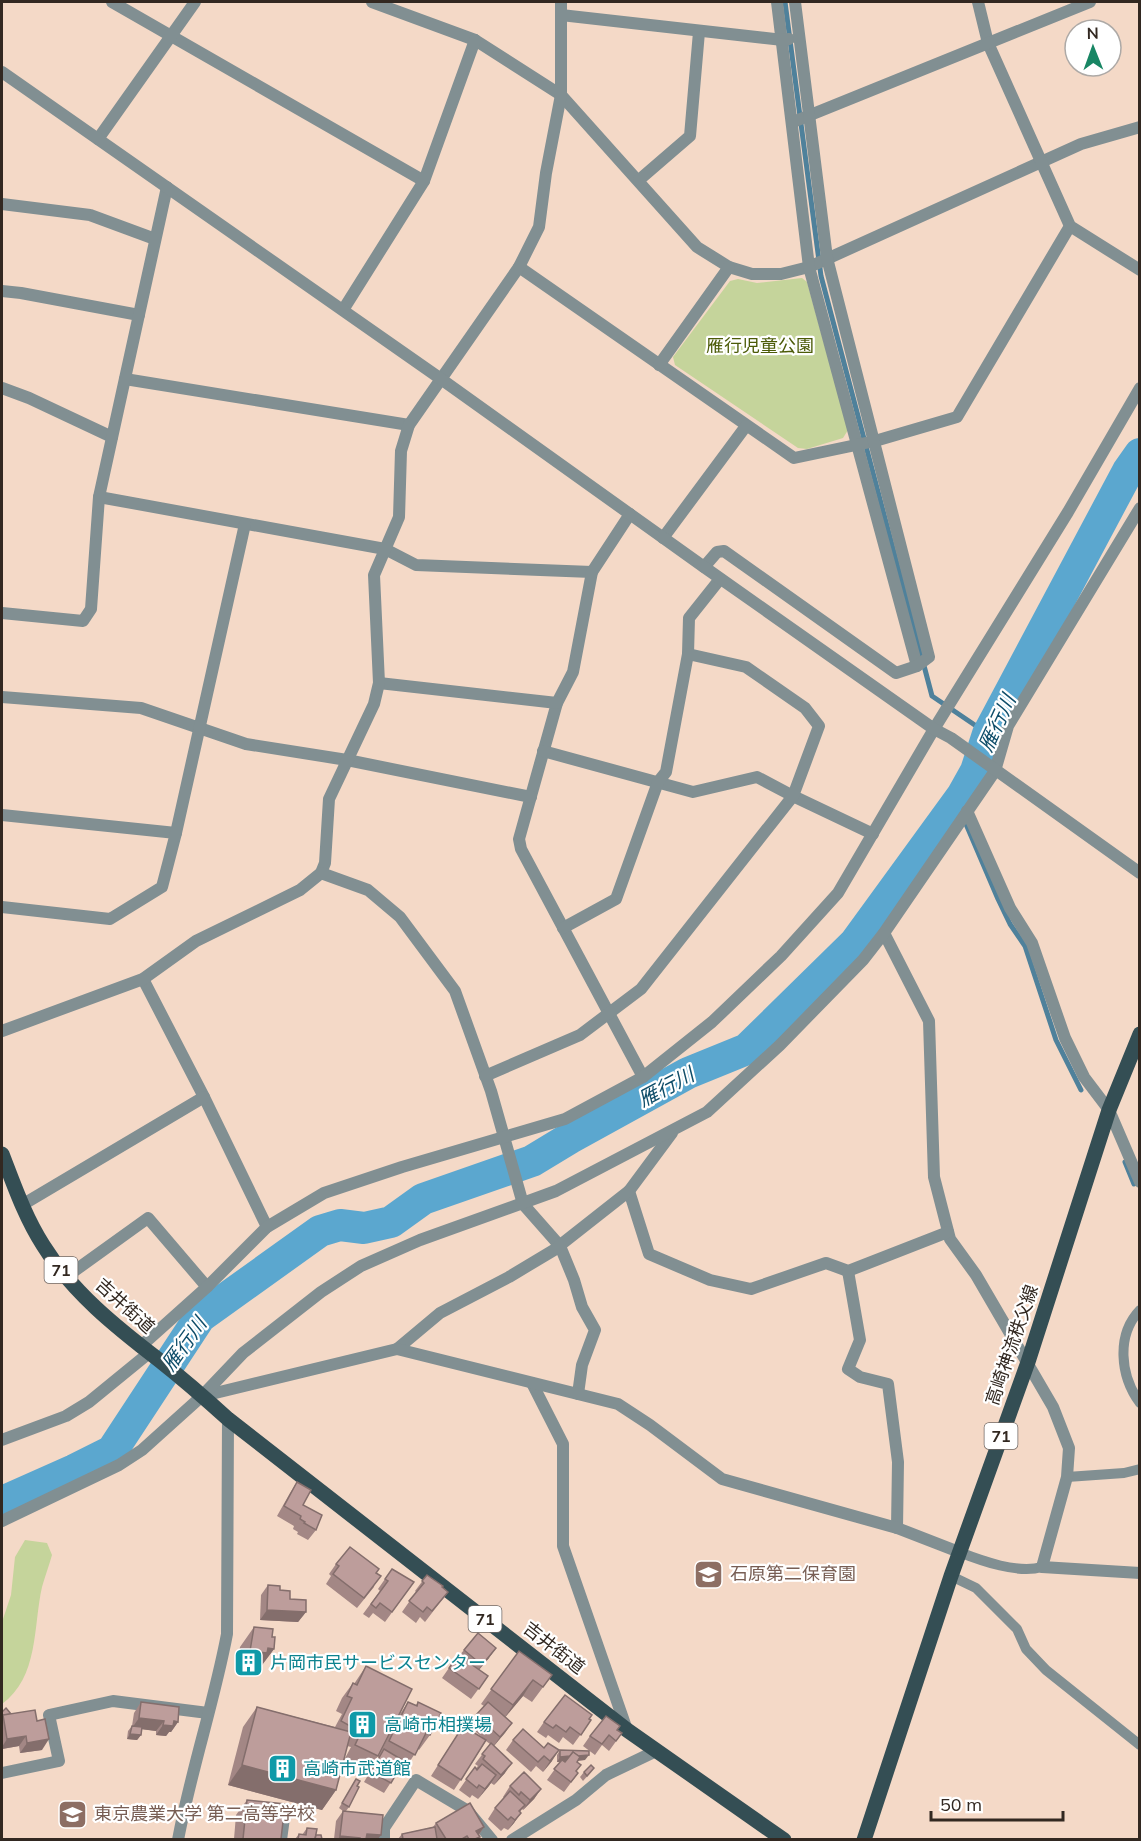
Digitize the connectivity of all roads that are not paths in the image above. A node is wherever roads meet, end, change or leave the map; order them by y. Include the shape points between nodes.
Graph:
1 (112, 2) edge
2 (195, 2) edge
3 (372, 2) edge
4 (561, 2) edge
5 (777, 2) edge
6 (795, 2) edge
7 (978, 2) edge
8 (1090, 2) edge
9 (398, 6) edge
10 (561, 15) junction
11 (699, 32) junction
12 (171, 35) junction
13 (801, 37) junction
14 (476, 40) junction
15 (783, 40) junction
16 (988, 43) junction
17 (2, 72) edge
18 (561, 95) junction
19 (809, 114) junction
20 (793, 122) junction
21 (1140, 127) edge
22 (98, 139) junction
23 (1042, 161) junction
24 (639, 180) junction
25 (424, 181) junction
26 (166, 187) junction
27 (2, 204) edge
28 (1070, 226) junction
29 (155, 239) junction
30 (827, 258) junction
31 (519, 267) junction
32 (729, 267) junction
33 (809, 267) junction
34 (1140, 270) edge
35 (2, 291) edge
36 (343, 310) junction
37 (139, 315) junction
38 (659, 365) junction
39 (125, 379) junction
40 (441, 379) junction
41 (2, 388) edge
42 (1140, 388) edge
43 (409, 425) junction
44 (746, 426) junction
45 (112, 437) junction
46 (875, 441) junction
47 (857, 444) junction
48 (99, 496) junction
49 (1140, 508) edge
50 (630, 514) junction
51 (245, 524) junction
52 (663, 538) junction
53 (385, 549) junction
54 (704, 567) junction
55 (592, 572) junction
56 (720, 579) junction
57 (2, 613) edge
58 (688, 654) junction
59 (917, 666) junction
60 (379, 682) junction
61 (2, 697) edge
62 (557, 703) junction
63 (200, 728) junction
64 (934, 729) junction
65 (543, 751) junction
66 (347, 760) junction
67 (995, 771) junction
68 (658, 782) junction
69 (793, 796) junction
70 (531, 797) junction
71 (967, 811) junction
72 (2, 815) edge
73 (176, 833) junction
74 (873, 834) junction
75 (321, 873) junction
76 (1140, 873) edge
77 (2, 907) edge
78 (563, 928) junction
79 (884, 933) junction
80 (143, 979) junction
81 (609, 1014) junction
82 (2, 1031) edge
83 (1140, 1034) edge
84 (485, 1076) junction
85 (643, 1077) junction
86 (204, 1097) junction
87 (1109, 1110) junction
88 (675, 1130) junction
89 (504, 1138) junction
90 (2, 1154) edge
91 (1140, 1182) edge
92 (629, 1191) junction
93 (523, 1204) junction
94 (22, 1205) junction
95 (267, 1227) junction
96 (948, 1232) junction
97 (560, 1246) junction
98 (848, 1271) junction
99 (66, 1277) junction
100 (207, 1287) junction
101 (1140, 1310) edge
102 (397, 1349) junction
103 (149, 1353) junction
104 (1028, 1362) junction
105 (532, 1383) junction
106 (198, 1392) junction
107 (578, 1394) junction
108 (1140, 1402) edge
109 (228, 1419) junction
110 (2, 1440) edge
111 (1140, 1469) edge
112 (1067, 1477) junction
113 (2, 1521) edge
114 (897, 1528) junction
115 (959, 1552) junction
116 (1042, 1567) junction
117 (1140, 1573) edge
118 (951, 1576) junction
119 (208, 1713) junction
120 (627, 1730) junction
121 (1140, 1746) edge
122 (656, 1751) junction
123 (2, 1773) edge
124 (284, 1818) edge
125 (178, 1839) edge
126 (281, 1839) edge
127 (384, 1839) edge
128 (492, 1839) edge
129 (512, 1839) edge
130 (784, 1839) edge
131 (864, 1839) edge

1 - 12 street
2 - 12 street
3 - 9 street
4 - 10 street
5 - 15 street
6 - 13 street
7 - 16 street
8 - 16 street
9 - 14 street
10 - 11 street
10 - 18 street
11 - 15 street
11 - 24 street via 690,136
12 - 22 street
12 - 25 street
13 - 15 street
13 - 19 street
14 - 18 street
14 - 25 street
15 - 20 street
16 - 19 street
16 - 23 street
17 - 22 street
18 - 24 street
18 - 31 street via 539,227
19 - 20 street
19 - 30 street
20 - 33 street
21 - 23 street via 1081,144
22 - 26 street
23 - 28 street
23 - 30 street
24 - 32 street via 697,248
25 - 36 street
26 - 29 street
26 - 36 street
27 - 29 street via 90,215
28 - 34 street
28 - 46 street via 957,417
29 - 37 street
30 - 33 street
30 - 46 street
31 - 38 street
31 - 40 street
32 - 33 street via 752,274 781,274
32 - 38 street
33 - 47 street
35 - 37 street
36 - 40 street
37 - 39 street
38 - 44 street
39 - 43 street
39 - 45 street
40 - 43 street
40 - 50 street
41 - 45 street
42 - 64 street
43 - 53 street via 401,451 399,517
44 - 47 street via 794,458
44 - 52 street
45 - 48 street
46 - 47 street
46 - 59 street via 928,657
47 - 59 street
48 - 51 street
48 - 57 street via 91,609 83,621
49 - 67 street via 1008,726
50 - 52 street
50 - 55 street
51 - 53 street
51 - 63 street
52 - 54 street
53 - 55 street via 416,565
53 - 60 street via 374,575
54 - 56 street
54 - 59 street via 717,552 724,551 896,673
55 - 62 street via 573,672
56 - 58 street via 689,618
56 - 64 street
58 - 68 street via 666,772
58 - 69 street via 746,667 806,708 819,726
60 - 62 street
60 - 66 street via 374,704
61 - 63 street via 141,708
62 - 65 street
63 - 66 street via 246,744
63 - 73 street
64 - 67 street
64 - 74 street
65 - 68 street
65 - 70 street
66 - 70 street
66 - 75 street via 329,799
67 - 71 street
67 - 76 street
68 - 69 street via 693,792 757,777
68 - 78 street via 616,899
69 - 74 street
69 - 81 street via 641,989
70 - 78 street via 519,839 520,849
71 - 79 street
71 - 87 street via 1010,908 1032,943 1065,1038 1084,1077
72 - 73 street
73 - 77 street via 162,887 110,919
74 - 85 street via 838,892 781,956 712,1022
75 - 80 street via 300,890 196,941
75 - 84 street via 368,890 400,917 455,991
78 - 81 street
79 - 88 street via 864,960 780,1045 707,1112
79 - 96 street via 929,1021 934,1177
80 - 82 street
80 - 86 street
81 - 84 street via 580,1035
81 - 85 street
83 - 87 main road, 高崎神流秩父線 / 71
84 - 89 street
85 - 89 street via 565,1119
86 - 94 street
86 - 95 street
87 - 91 street
87 - 104 main road, 高崎神流秩父線 / 71
88 - 92 street
88 - 93 street
89 - 93 street
89 - 95 street via 324,1193
90 - 94 main road, 吉井街道 / 71
92 - 97 street
92 - 98 street via 650,1254 710,1280 751,1288 826,1263
93 - 97 street
93 - 106 street via 420,1240 361,1266 321,1292
94 - 99 main road, 吉井街道 / 71
95 - 100 street
96 - 98 street
96 - 104 street
97 - 102 street via 440,1313
97 - 107 street via 582,1307 595,1330 582,1365
98 - 114 street via 860,1340 848,1369 860,1377 888,1384 898,1462
99 - 100 street via 148,1218
99 - 103 main road, 吉井街道 / 71
100 - 103 street
101 - 108 lane via 1131,1319 1123,1347 1125,1372
102 - 105 street
102 - 106 street
103 - 106 main road, 71
103 - 110 street via 66,1416
104 - 112 street via 1053,1407 1069,1448
104 - 115 main road, 高崎神流秩父線 / 71
105 - 107 street
105 - 120 street via 563,1444 563,1546
106 - 109 main road, 吉井街道 / 71
106 - 113 street via 142,1450
107 - 114 street via 618,1404 722,1479
109 - 119 street via 227,1634
109 - 120 main road, 吉井街道 / 71
111 - 112 lane
112 - 116 street
114 - 115 street
115 - 116 lane via 984,1562
115 - 118 main road, 高崎神流秩父線 / 71
116 - 117 street
118 - 121 lane via 976,1588 1017,1629 1026,1648 1046,1670
118 - 131 main road, 高崎神流秩父線 / 71
119 - 123 street via 113,1701 50,1715 59,1761
119 - 125 street
120 - 122 main road, 吉井街道 / 71
122 - 129 street via 606,1775 576,1800
122 - 130 main road, 吉井街道 / 71
124 - 126 street
127 - 128 street via 384,1828 416,1780 468,1811

